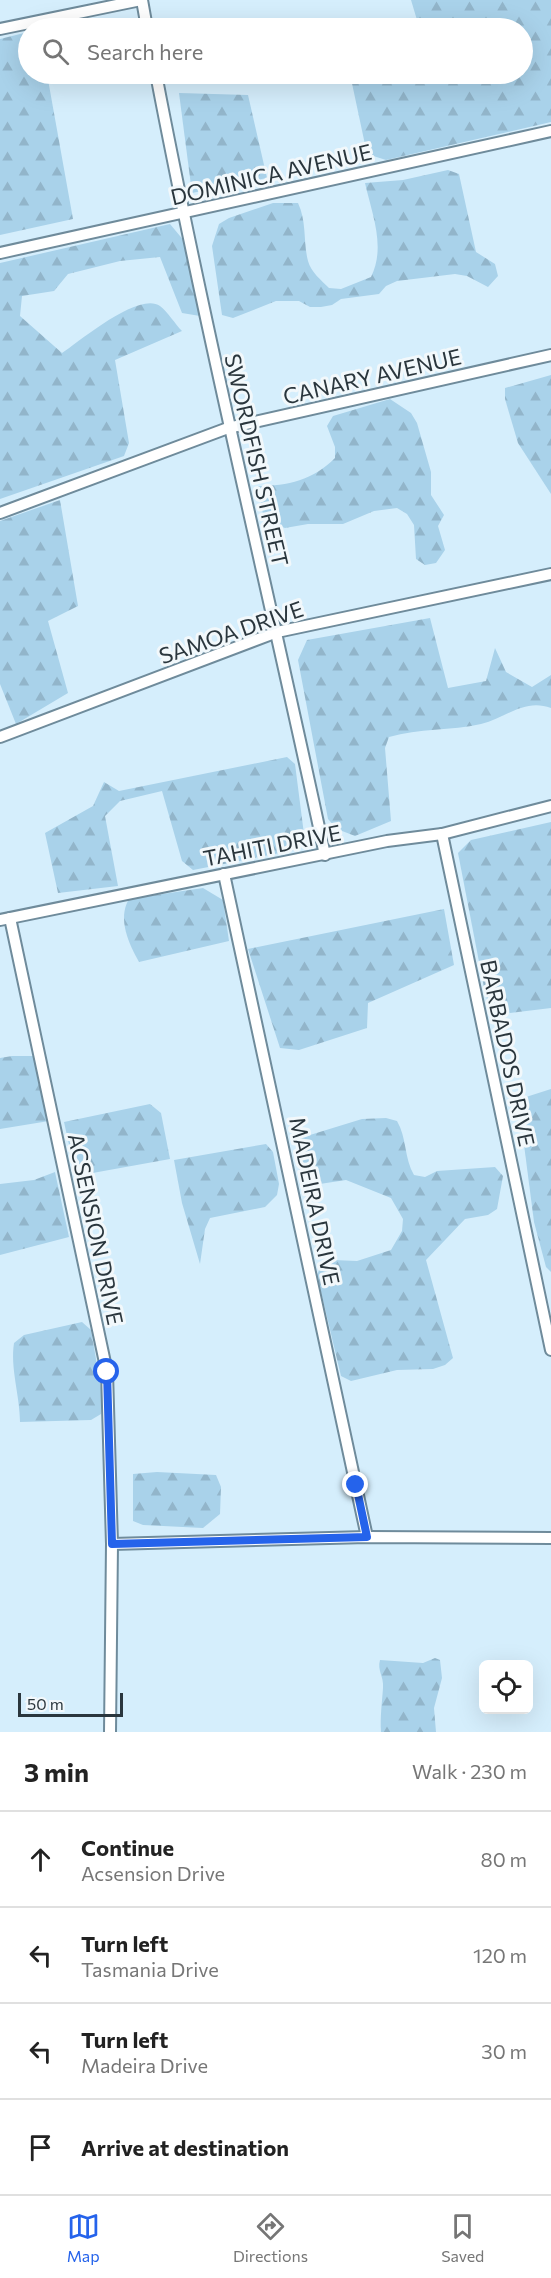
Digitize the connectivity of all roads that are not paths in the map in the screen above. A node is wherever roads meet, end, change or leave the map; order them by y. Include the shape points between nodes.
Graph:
1 (142, 0) edge
2 (54, 18) edge
3 (145, 18) edge
4 (18, 25) edge
5 (0, 29) edge
6 (158, 84) edge
7 (551, 131) edge
8 (183, 214) junction
9 (0, 253) edge
10 (551, 355) edge
11 (228, 428) junction
12 (0, 513) edge
13 (551, 574) edge
14 (277, 632) junction
15 (0, 736) edge
16 (551, 806) edge
17 (442, 834) junction
18 (325, 855) junction
19 (224, 874) junction
20 (5, 919) edge
21 (551, 1350) edge
22 (367, 1537) junction
23 (551, 1538) edge
24 (112, 1544) junction
25 (110, 1732) edge

1 - 2 street
1 - 3 street
4 - 5 street
6 - 8 street, SWORDFISH STREET
7 - 8 street, DOMINICA AVENUE
8 - 9 street, DOMINICA AVENUE
8 - 11 street, SWORDFISH STREET
10 - 11 street, CANARY AVENUE
11 - 12 street, CANARY AVENUE
11 - 14 street, SWORDFISH STREET
13 - 14 street, SAMOA DRIVE
14 - 15 street, SAMOA DRIVE
14 - 18 street, SWORDFISH STREET
16 - 17 street, TAHITI DRIVE
17 - 18 street, TAHITI DRIVE
17 - 21 street, BARBADOS DRIVE
18 - 19 street, TAHITI DRIVE
19 - 20 street, TAHITI DRIVE
19 - 22 street, MADEIRA DRIVE
20 - 24 street, ACSENSION DRIVE via 107,1372
22 - 23 street
22 - 24 street
24 - 25 street, ACSENSION DRIVE

